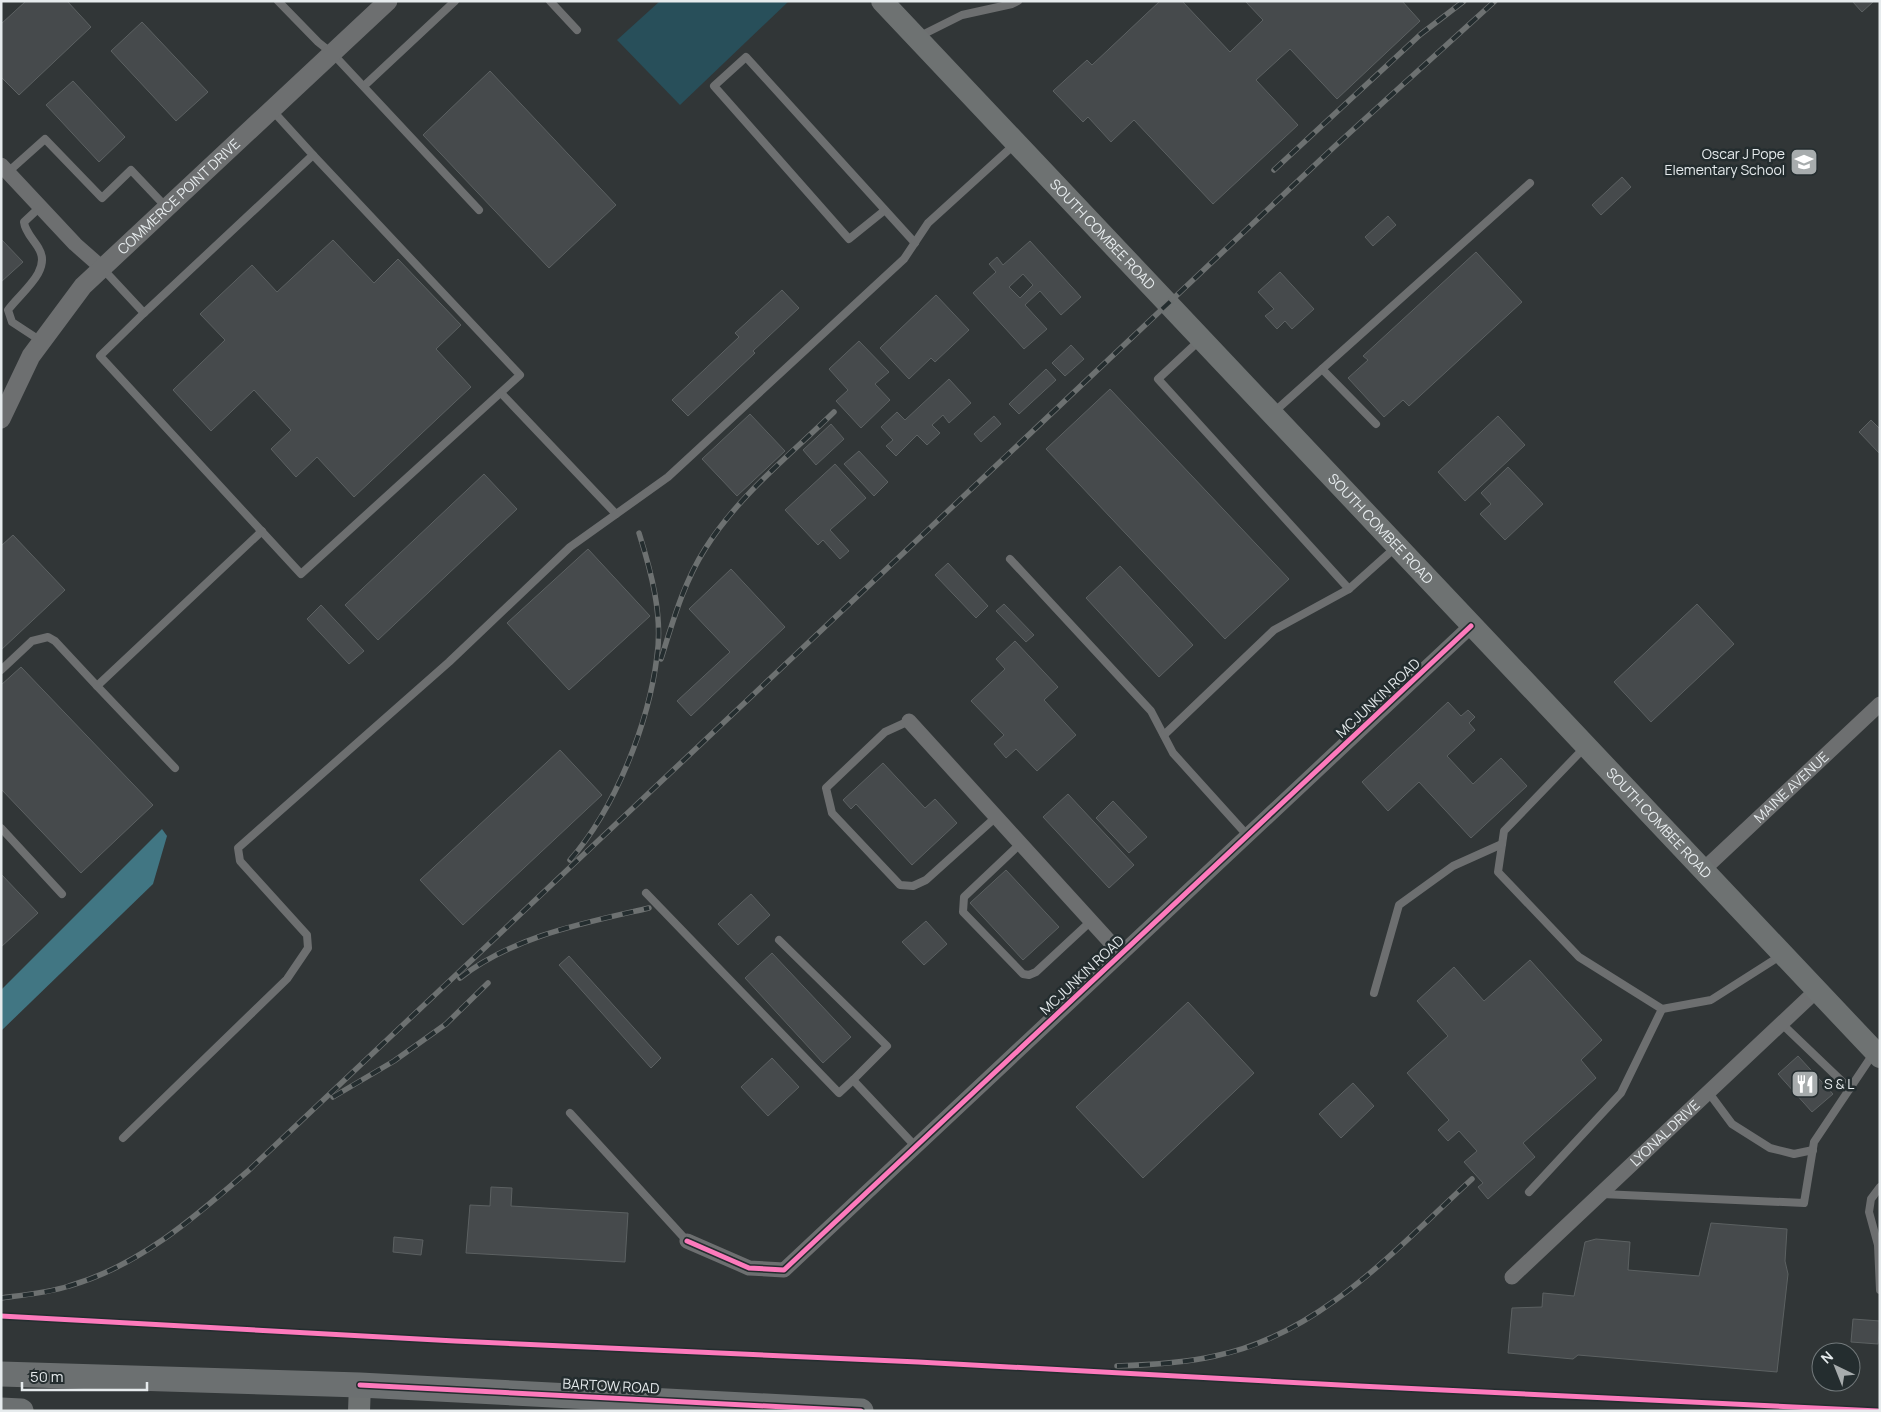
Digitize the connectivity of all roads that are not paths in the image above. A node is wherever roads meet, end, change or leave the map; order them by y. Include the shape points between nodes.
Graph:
1 (278, 1) edge
2 (388, 1) edge
3 (455, 1) edge
4 (550, 1) edge
5 (882, 1) edge
6 (1013, 2) edge
7 (577, 30) dead end
8 (917, 38) junction
9 (333, 54) junction
10 (364, 86) junction
11 (272, 110) junction
12 (1017, 143) junction
13 (313, 155) junction
14 (5, 169) edge
15 (1530, 183) dead end
16 (40, 207) junction
17 (167, 208) junction
18 (479, 210) dead end
19 (885, 210) junction
20 (915, 243) junction
21 (101, 268) junction
22 (144, 313) junction
23 (1202, 338) junction
24 (41, 341) junction
25 (1322, 369) junction
26 (501, 393) junction
27 (1272, 414) junction
28 (1, 419) edge
29 (1376, 424) dead end
30 (616, 514) junction
31 (262, 531) junction
32 (1397, 546) junction
33 (1010, 559) dead end
34 (1349, 590) junction
35 (1471, 626) junction
36 (1, 670) edge
37 (97, 686) junction
38 (1880, 704) edge
39 (909, 722) joint
40 (1164, 736) junction
41 (1585, 747) junction
42 (175, 768) dead end
43 (996, 817) junction
44 (1, 828) edge
45 (1248, 835) junction
46 (1020, 844) junction
47 (1502, 844) junction
48 (1703, 870) junction
49 (646, 893) dead end
50 (62, 894) dead end
51 (1091, 921) junction
52 (779, 940) dead end
53 (1121, 954) junction
54 (1782, 954) junction
55 (1817, 990) junction
56 (1374, 993) dead end
57 (1662, 1010) junction
58 (1782, 1024) junction
59 (1878, 1052) edge
60 (853, 1080) junction
61 (1850, 1089) junction
62 (1709, 1093) junction
63 (570, 1113) dead end
64 (123, 1138) dead end
65 (916, 1146) junction
66 (1813, 1150) junction
67 (1880, 1187) edge
68 (1529, 1192) dead end
69 (1602, 1194) junction
70 (687, 1241) joint
71 (1512, 1277) dead end
72 (1880, 1290) edge
73 (1, 1374) edge
74 (360, 1385) junction
75 (1, 1410) edge
76 (21, 1411) edge
77 (359, 1411) edge
78 (861, 1411) edge

1 - 9 lane
2 - 9 street, COMMERCE POINT DRIVE
3 - 10 lane
4 - 7 lane
5 - 8 main road, SOUTH COMBEE ROAD
6 - 8 lane via 962,15
8 - 12 main road, SOUTH COMBEE ROAD
9 - 10 lane
9 - 11 street, COMMERCE POINT DRIVE
10 - 18 lane
11 - 13 lane
11 - 17 street, COMMERCE POINT DRIVE
12 - 20 lane via 928,223
12 - 23 main road, SOUTH COMBEE ROAD
13 - 22 lane
13 - 26 lane via 520,375
14 - 16 street
14 - 17 lane via 45,138 102,198 131,170
15 - 25 lane
16 - 21 street
16 - 24 lane via 24,222 41,251 44,263 8,310 12,322
17 - 21 street, COMMERCE POINT DRIVE
19 - 19 lane via 746,57 714,86 849,240
19 - 20 lane
20 - 30 lane via 904,259 668,478
21 - 22 lane
21 - 24 street, COMMERCE POINT DRIVE
22 - 31 lane via 100,356
23 - 27 main road, SOUTH COMBEE ROAD
23 - 34 lane via 1158,379
24 - 28 street, COMMERCE POINT DRIVE
25 - 27 lane
25 - 29 lane
26 - 30 lane
26 - 31 lane via 301,574
27 - 32 main road, SOUTH COMBEE ROAD
30 - 64 lane via 570,547 449,662 238,848 240,861 307,935 308,948 287,979
31 - 37 lane
32 - 34 lane
32 - 35 main road, SOUTH COMBEE ROAD
33 - 40 lane via 1151,711
34 - 40 lane via 1274,630
35 - 41 main road, SOUTH COMBEE ROAD
35 - 45 street, MCJUNKIN ROAD
36 - 37 lane via 32,641 48,636
37 - 42 lane
38 - 48 street, MAINE AVENUE
39 - 43 street
39 - 43 lane via 885,732 826,788 832,813 900,885 913,886 926,880
40 - 45 lane via 1173,752
41 - 47 lane via 1504,831
41 - 48 main road, SOUTH COMBEE ROAD
43 - 46 street
44 - 50 lane
45 - 53 street, MCJUNKIN ROAD
46 - 51 street
46 - 51 lane via 964,897 963,912 1023,974 1029,975
47 - 56 lane via 1453,866 1399,905
47 - 57 lane via 1498,872 1579,957
48 - 54 main road, SOUTH COMBEE ROAD
49 - 60 lane via 839,1093
51 - 53 street
52 - 60 lane via 887,1046
53 - 65 street, MCJUNKIN ROAD
54 - 55 main road, SOUTH COMBEE ROAD
54 - 57 lane via 1711,1000
55 - 58 street, LYONAL DRIVE
55 - 59 main road, SOUTH COMBEE ROAD
57 - 68 lane via 1621,1093
58 - 61 lane
58 - 62 street, LYONAL DRIVE
59 - 61 lane
60 - 65 lane
61 - 66 lane via 1814,1142
62 - 66 lane via 1732,1124 1770,1148 1794,1154
62 - 69 street, LYONAL DRIVE
63 - 70 lane
65 - 70 street, MCJUNKIN ROAD via 784,1270 748,1268
66 - 69 lane via 1804,1203
67 - 72 lane via 1871,1199 1869,1212 1878,1245
69 - 71 street, LYONAL DRIVE
73 - 74 main road, BARTOW ROAD
74 - 77 main road
74 - 78 main road, BARTOW ROAD
75 - 76 main road

